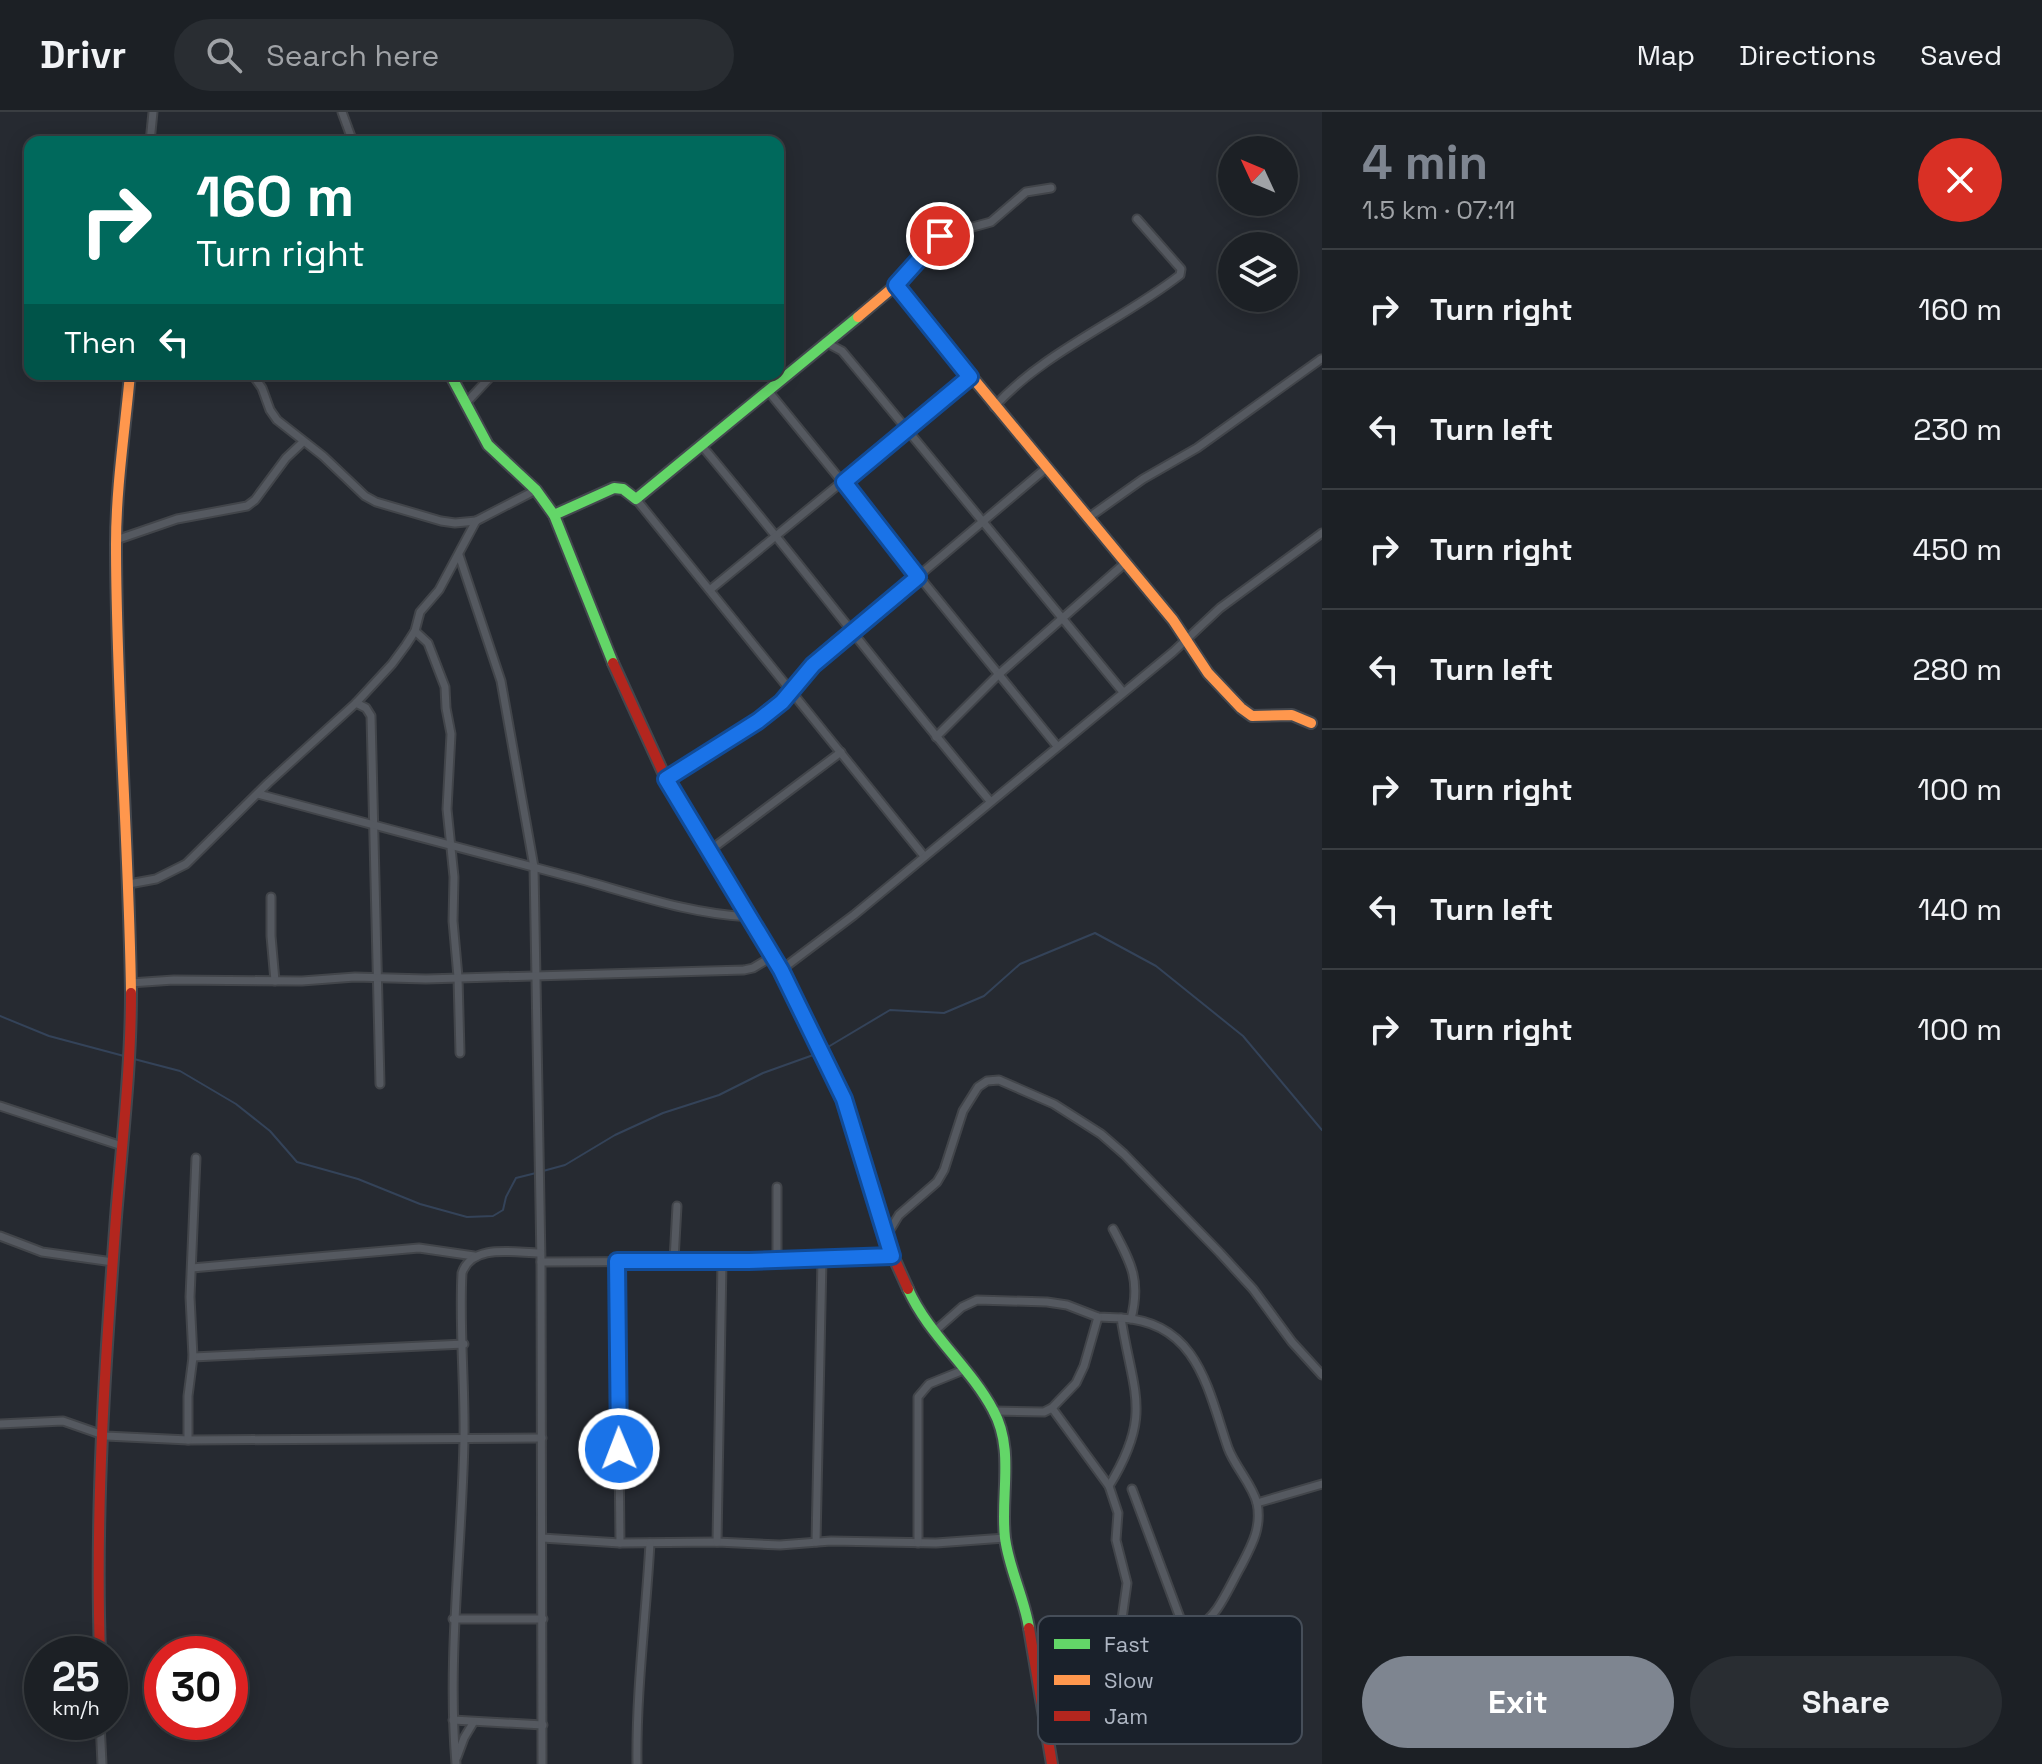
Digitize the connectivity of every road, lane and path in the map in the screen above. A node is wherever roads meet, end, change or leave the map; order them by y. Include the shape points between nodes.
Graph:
1 (153, 112) edge
2 (342, 112) edge
3 (151, 136) edge
4 (351, 136) edge
5 (1051, 188) dead end
6 (1137, 219) dead end
7 (896, 285) junction
8 (825, 342) junction
9 (1321, 359) edge
10 (970, 377) junction
11 (784, 379) edge
12 (129, 380) edge
13 (256, 380) edge
14 (453, 380) edge
15 (487, 380) edge
16 (782, 380) edge
17 (769, 392) junction
18 (465, 404) junction
19 (994, 407) junction
20 (907, 430) junction
21 (303, 442) junction
22 (702, 446) junction
23 (1045, 469) junction
24 (844, 482) junction
25 (536, 490) junction
26 (636, 499) junction
27 (554, 515) junction
28 (1088, 518) junction
29 (476, 521) junction
30 (983, 522) junction
31 (1322, 533) edge
32 (778, 537) junction
33 (116, 540) junction
34 (459, 555) junction
35 (1124, 564) junction
36 (918, 577) junction
37 (711, 589) junction
38 (1062, 618) junction
39 (853, 630) junction
40 (415, 631) junction
41 (1185, 642) junction
42 (998, 675) junction
43 (791, 690) junction
44 (1123, 692) junction
45 (356, 703) junction
46 (1311, 723) dead end
47 (936, 737) junction
48 (1057, 746) junction
49 (841, 752) junction
50 (666, 779) junction
51 (258, 794) junction
52 (990, 801) junction
53 (373, 825) junction
54 (451, 845) junction
55 (709, 851) junction
56 (924, 856) junction
57 (534, 867) junction
58 (129, 884) junction
59 (271, 897) dead end
60 (750, 917) junction
61 (773, 956) junction
62 (781, 970) junction
63 (536, 975) junction
64 (458, 977) junction
65 (377, 978) junction
66 (275, 981) junction
67 (130, 983) junction
68 (460, 1053) dead end
69 (380, 1084) dead end
70 (0, 1106) edge
71 (122, 1146) junction
72 (196, 1158) dead end
73 (777, 1187) dead end
74 (677, 1206) dead end
75 (1113, 1229) dead end
76 (0, 1236) edge
77 (885, 1238) junction
78 (474, 1256) junction
79 (892, 1256) junction
80 (540, 1257) junction
81 (822, 1259) junction
82 (674, 1260) junction
83 (777, 1260) junction
84 (617, 1261) junction
85 (722, 1261) junction
86 (113, 1262) junction
87 (192, 1268) junction
88 (1098, 1317) junction
89 (1121, 1318) junction
90 (1131, 1319) junction
91 (936, 1330) junction
92 (464, 1344) junction
93 (193, 1357) junction
94 (966, 1369) junction
95 (1322, 1375) edge
96 (1052, 1408) junction
97 (994, 1411) junction
98 (0, 1424) edge
99 (106, 1436) junction
100 (542, 1438) junction
101 (188, 1440) junction
102 (464, 1440) junction
103 (1322, 1484) edge
104 (1109, 1486) junction
105 (1132, 1489) dead end
106 (1257, 1503) junction
107 (542, 1538) junction
108 (1005, 1538) junction
109 (717, 1542) junction
110 (816, 1542) junction
111 (620, 1543) junction
112 (650, 1543) junction
113 (918, 1543) junction
114 (1122, 1616) edge
115 (1179, 1616) edge
116 (1210, 1616) edge
117 (453, 1619) junction
118 (543, 1619) junction
119 (99, 1636) edge
120 (1038, 1678) edge
121 (453, 1720) junction
122 (473, 1723) junction
123 (543, 1725) junction
124 (101, 1740) edge
125 (1049, 1744) edge
126 (102, 1764) edge
127 (456, 1764) edge
128 (542, 1764) edge
129 (637, 1764) edge
130 (1052, 1764) edge

1 - 3 street
2 - 4 street
5 - 7 street via 1026,192 991,222 940,236
6 - 19 street via 1181,269 1180,275 1053,356
7 - 8 street
7 - 10 street
8 - 11 street
8 - 20 street via 842,351
9 - 28 street
10 - 19 street
10 - 20 street
12 - 33 street
13 - 21 street via 277,420
14 - 18 street
15 - 18 street
16 - 17 street
17 - 22 street
17 - 24 street
18 - 25 street via 488,445
19 - 23 street
20 - 24 street
20 - 30 street
21 - 29 street via 376,502 447,522
21 - 33 street via 247,506 177,519
22 - 26 street
22 - 32 street
23 - 28 street
23 - 30 street
24 - 32 street
24 - 36 street
25 - 27 street
25 - 29 street
26 - 27 street via 614,488
26 - 37 street
27 - 50 street
28 - 35 street
29 - 34 street
30 - 36 street
30 - 38 street
31 - 41 street via 1220,608
32 - 37 street
32 - 39 street
33 - 58 street
34 - 40 street via 420,612
34 - 57 street via 501,681
35 - 38 street
35 - 41 street via 1173,620
36 - 39 street
36 - 42 street
37 - 43 street
38 - 42 street
38 - 44 street
39 - 43 street
39 - 47 street
40 - 45 street
40 - 54 street via 428,643 445,687 451,734
41 - 44 street
41 - 46 street via 1244,711 1252,716 1292,715
42 - 47 street
42 - 48 street
43 - 49 street
43 - 50 street via 758,721
44 - 48 street
45 - 51 street
45 - 53 street via 371,716
47 - 52 street
48 - 52 street
49 - 55 street
49 - 56 street
50 - 55 street
51 - 53 street
51 - 58 street via 186,864 156,879
52 - 56 street
53 - 54 street
53 - 65 street
54 - 57 street
54 - 64 street
55 - 60 street
56 - 62 street
57 - 60 street via 673,907
57 - 63 street
58 - 67 street
59 - 66 street
60 - 61 street
61 - 62 street
61 - 63 street via 744,970
62 - 77 street via 844,1099
63 - 64 street
63 - 80 street
64 - 65 street
64 - 68 street
65 - 66 street
65 - 69 street
66 - 67 street
67 - 71 street via 131,1047
70 - 71 street
71 - 86 street
72 - 87 street
73 - 83 street
74 - 82 street
75 - 90 street via 1136,1282
76 - 86 street via 42,1252
77 - 79 street
77 - 95 street via 899,1215 937,1182 963,1111 978,1087 999,1080 1054,1104 1124,1154 1253,1289
78 - 80 street
78 - 87 street via 419,1248
78 - 92 street via 462,1273
79 - 81 street
79 - 91 street via 915,1305
80 - 84 street
80 - 100 street
81 - 83 street
81 - 110 street
82 - 84 street
82 - 85 street
83 - 85 street
84 - 111 street
85 - 109 street
86 - 99 street
87 - 93 street
88 - 89 street
88 - 91 street via 1047,1302 977,1300
88 - 96 street via 1076,1383
89 - 90 street
89 - 104 street via 1138,1420 1128,1454
90 - 106 street via 1157,1326 1187,1347 1204,1374 1229,1452
91 - 94 street
92 - 93 street
92 - 102 street
93 - 101 street
94 - 97 street
94 - 113 street via 929,1384 918,1397
96 - 97 street
96 - 104 street
97 - 108 street via 1003,1434
98 - 99 street via 63,1421
99 - 101 street
99 - 119 street via 97,1558
100 - 102 street
100 - 107 street
101 - 102 street
102 - 117 street
103 - 106 street
104 - 114 street via 1127,1583
105 - 115 street
106 - 116 street via 1253,1543
107 - 111 street
107 - 118 street
108 - 113 street
108 - 120 street
109 - 110 street
109 - 112 street
110 - 113 street
111 - 112 street
112 - 129 street
117 - 118 street
117 - 121 street
118 - 123 street
121 - 122 street
121 - 127 street
122 - 123 street
122 - 127 street
123 - 128 street
124 - 126 street
125 - 130 street

